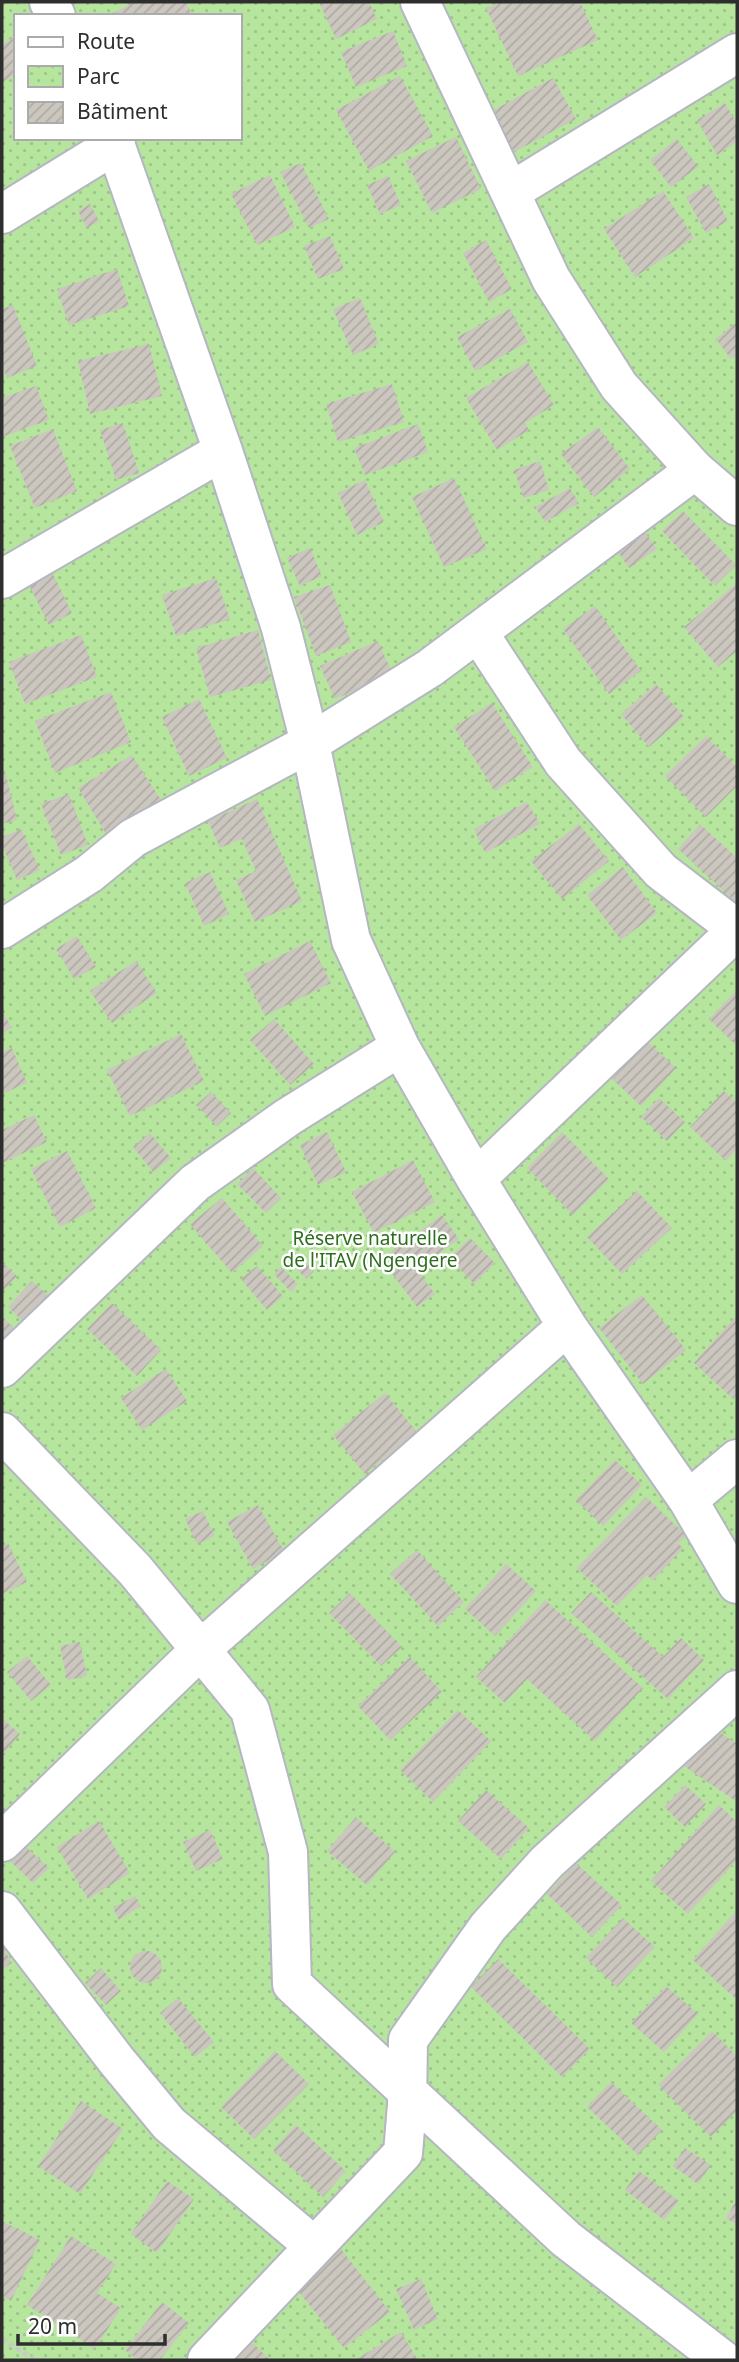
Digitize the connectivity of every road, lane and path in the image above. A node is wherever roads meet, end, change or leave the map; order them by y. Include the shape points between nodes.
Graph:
1 (420, 2) edge
2 (737, 52) edge
3 (115, 141) edge
4 (510, 192) junction
5 (2, 214) edge
6 (223, 450) junction
7 (695, 470) junction
8 (737, 506) edge
9 (2, 579) edge
10 (478, 632) junction
11 (310, 743) junction
12 (2, 929) edge
13 (737, 930) edge
14 (400, 1047) junction
15 (476, 1179) junction
16 (567, 1326) junction
17 (2, 1368) edge
18 (2, 1432) edge
19 (737, 1459) edge
20 (688, 1500) junction
21 (737, 1584) edge
22 (200, 1650) junction
23 (737, 1690) edge
24 (2, 1842) edge
25 (2, 1910) edge
26 (408, 2094) junction
27 (314, 2246) junction
28 (2, 2339) edge
29 (35, 2360) edge
30 (206, 2360) edge
31 (723, 2360) edge

1 - 4 street
2 - 4 street
3 - 5 street
3 - 6 street
4 - 7 street via 551,279 619,386
6 - 9 street
6 - 11 street via 281,628
7 - 8 street
7 - 10 street
10 - 11 street via 430,668
10 - 13 street via 563,762 661,871
11 - 12 street via 133,838 89,874
11 - 14 street via 351,940
13 - 15 street
14 - 15 street
14 - 17 street via 288,1117 195,1183
15 - 16 street
16 - 20 street
16 - 22 street
18 - 22 street via 135,1570
19 - 20 street
20 - 21 street
22 - 24 street
22 - 26 street via 250,1710 288,1852 292,1984
23 - 26 street via 547,1862 488,1927 408,2040
25 - 27 street via 169,2124
26 - 27 street via 403,2153
26 - 31 street via 566,2239
27 - 30 street
28 - 29 path

